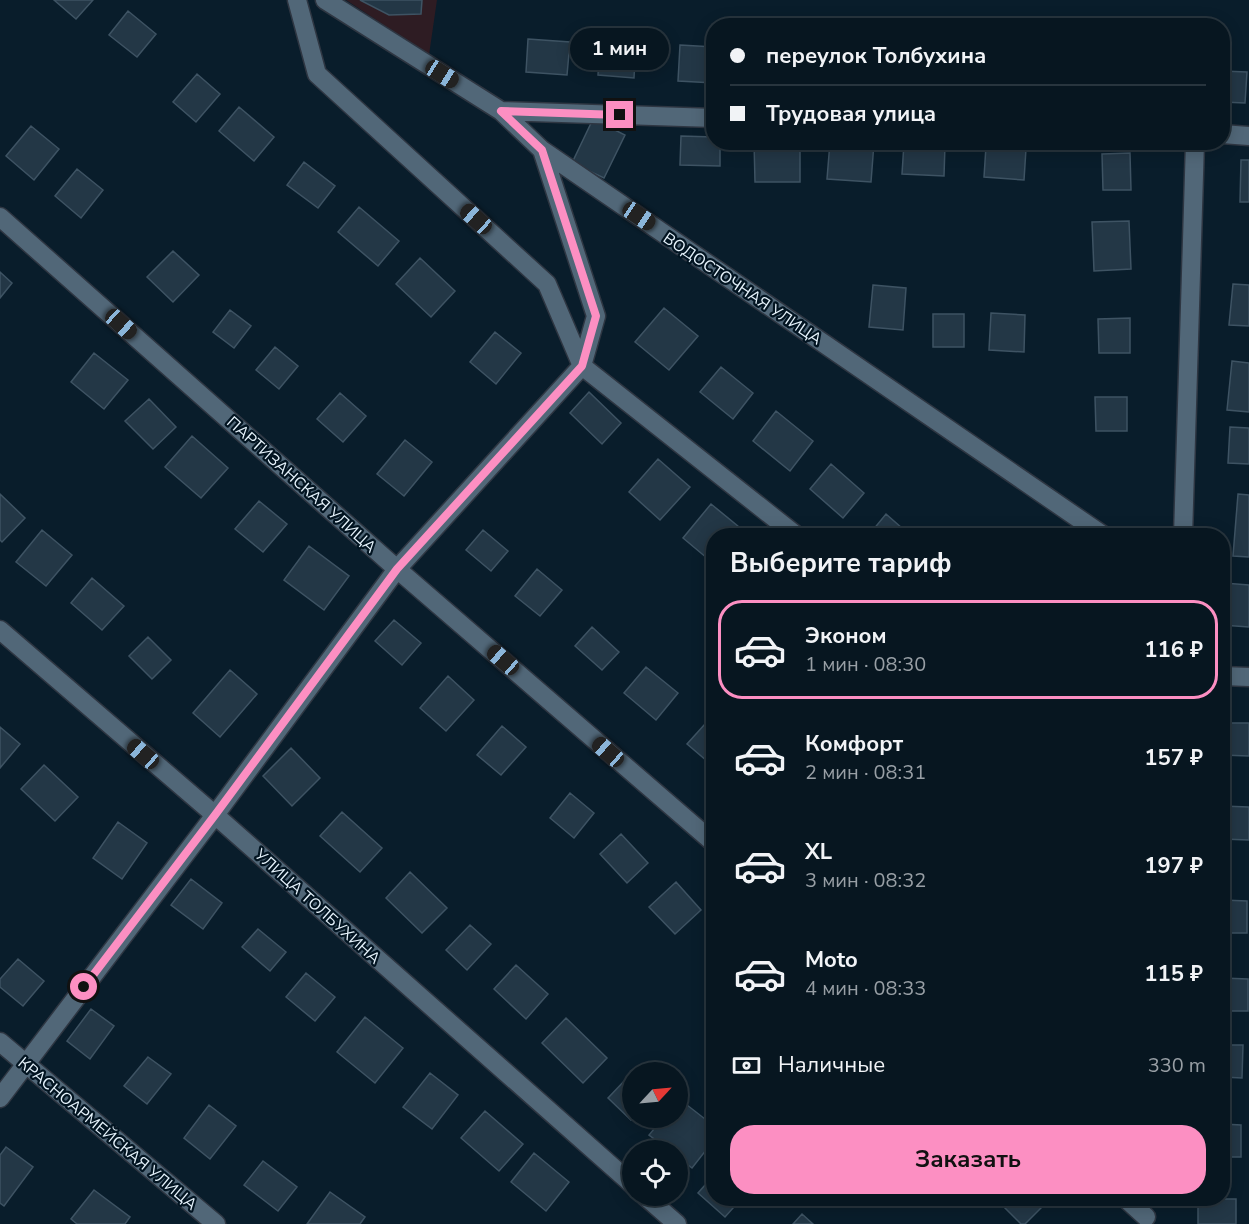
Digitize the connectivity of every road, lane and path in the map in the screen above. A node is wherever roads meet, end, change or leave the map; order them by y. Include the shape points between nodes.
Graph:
1 (297, 0) edge
2 (325, 0) edge
3 (501, 111) junction
4 (706, 118) edge
5 (1230, 134) edge
6 (1249, 135) edge
7 (542, 150) junction
8 (1196, 150) edge
9 (0, 217) edge
10 (582, 366) junction
11 (787, 528) edge
12 (1092, 528) edge
13 (1184, 528) edge
14 (397, 569) junction
15 (0, 630) edge
16 (1230, 676) edge
17 (1249, 677) edge
18 (215, 815) junction
19 (706, 836) edge
20 (0, 1042) edge
21 (27, 1063) junction
22 (0, 1098) edge
23 (622, 1175) edge
24 (656, 1206) edge
25 (1133, 1206) edge
26 (1146, 1220) edge
27 (216, 1224) edge
28 (677, 1224) edge

1 - 10 street via 317,74 547,284
2 - 3 street, ВОДОСТОЧНАЯ УЛИЦА
3 - 4 street
3 - 7 street, ВОДОСТОЧНАЯ УЛИЦА
5 - 6 street
7 - 10 street via 596,316
7 - 12 street, ВОДОСТОЧНАЯ УЛИЦА
8 - 13 street
9 - 14 street, ПАРТИЗАНСКАЯ УЛИЦА
10 - 11 street
10 - 14 street
14 - 18 street
14 - 19 street, ПАРТИЗАНСКАЯ УЛИЦА
15 - 18 street, УЛИЦА ТОЛБУХИНА
16 - 17 street
18 - 21 street
18 - 23 street, УЛИЦА ТОЛБУХИНА
20 - 21 street, КРАСНОАРМЕЙСКАЯ УЛИЦА
21 - 22 street
21 - 27 street, КРАСНОАРМЕЙСКАЯ УЛИЦА
24 - 28 street
25 - 26 street

